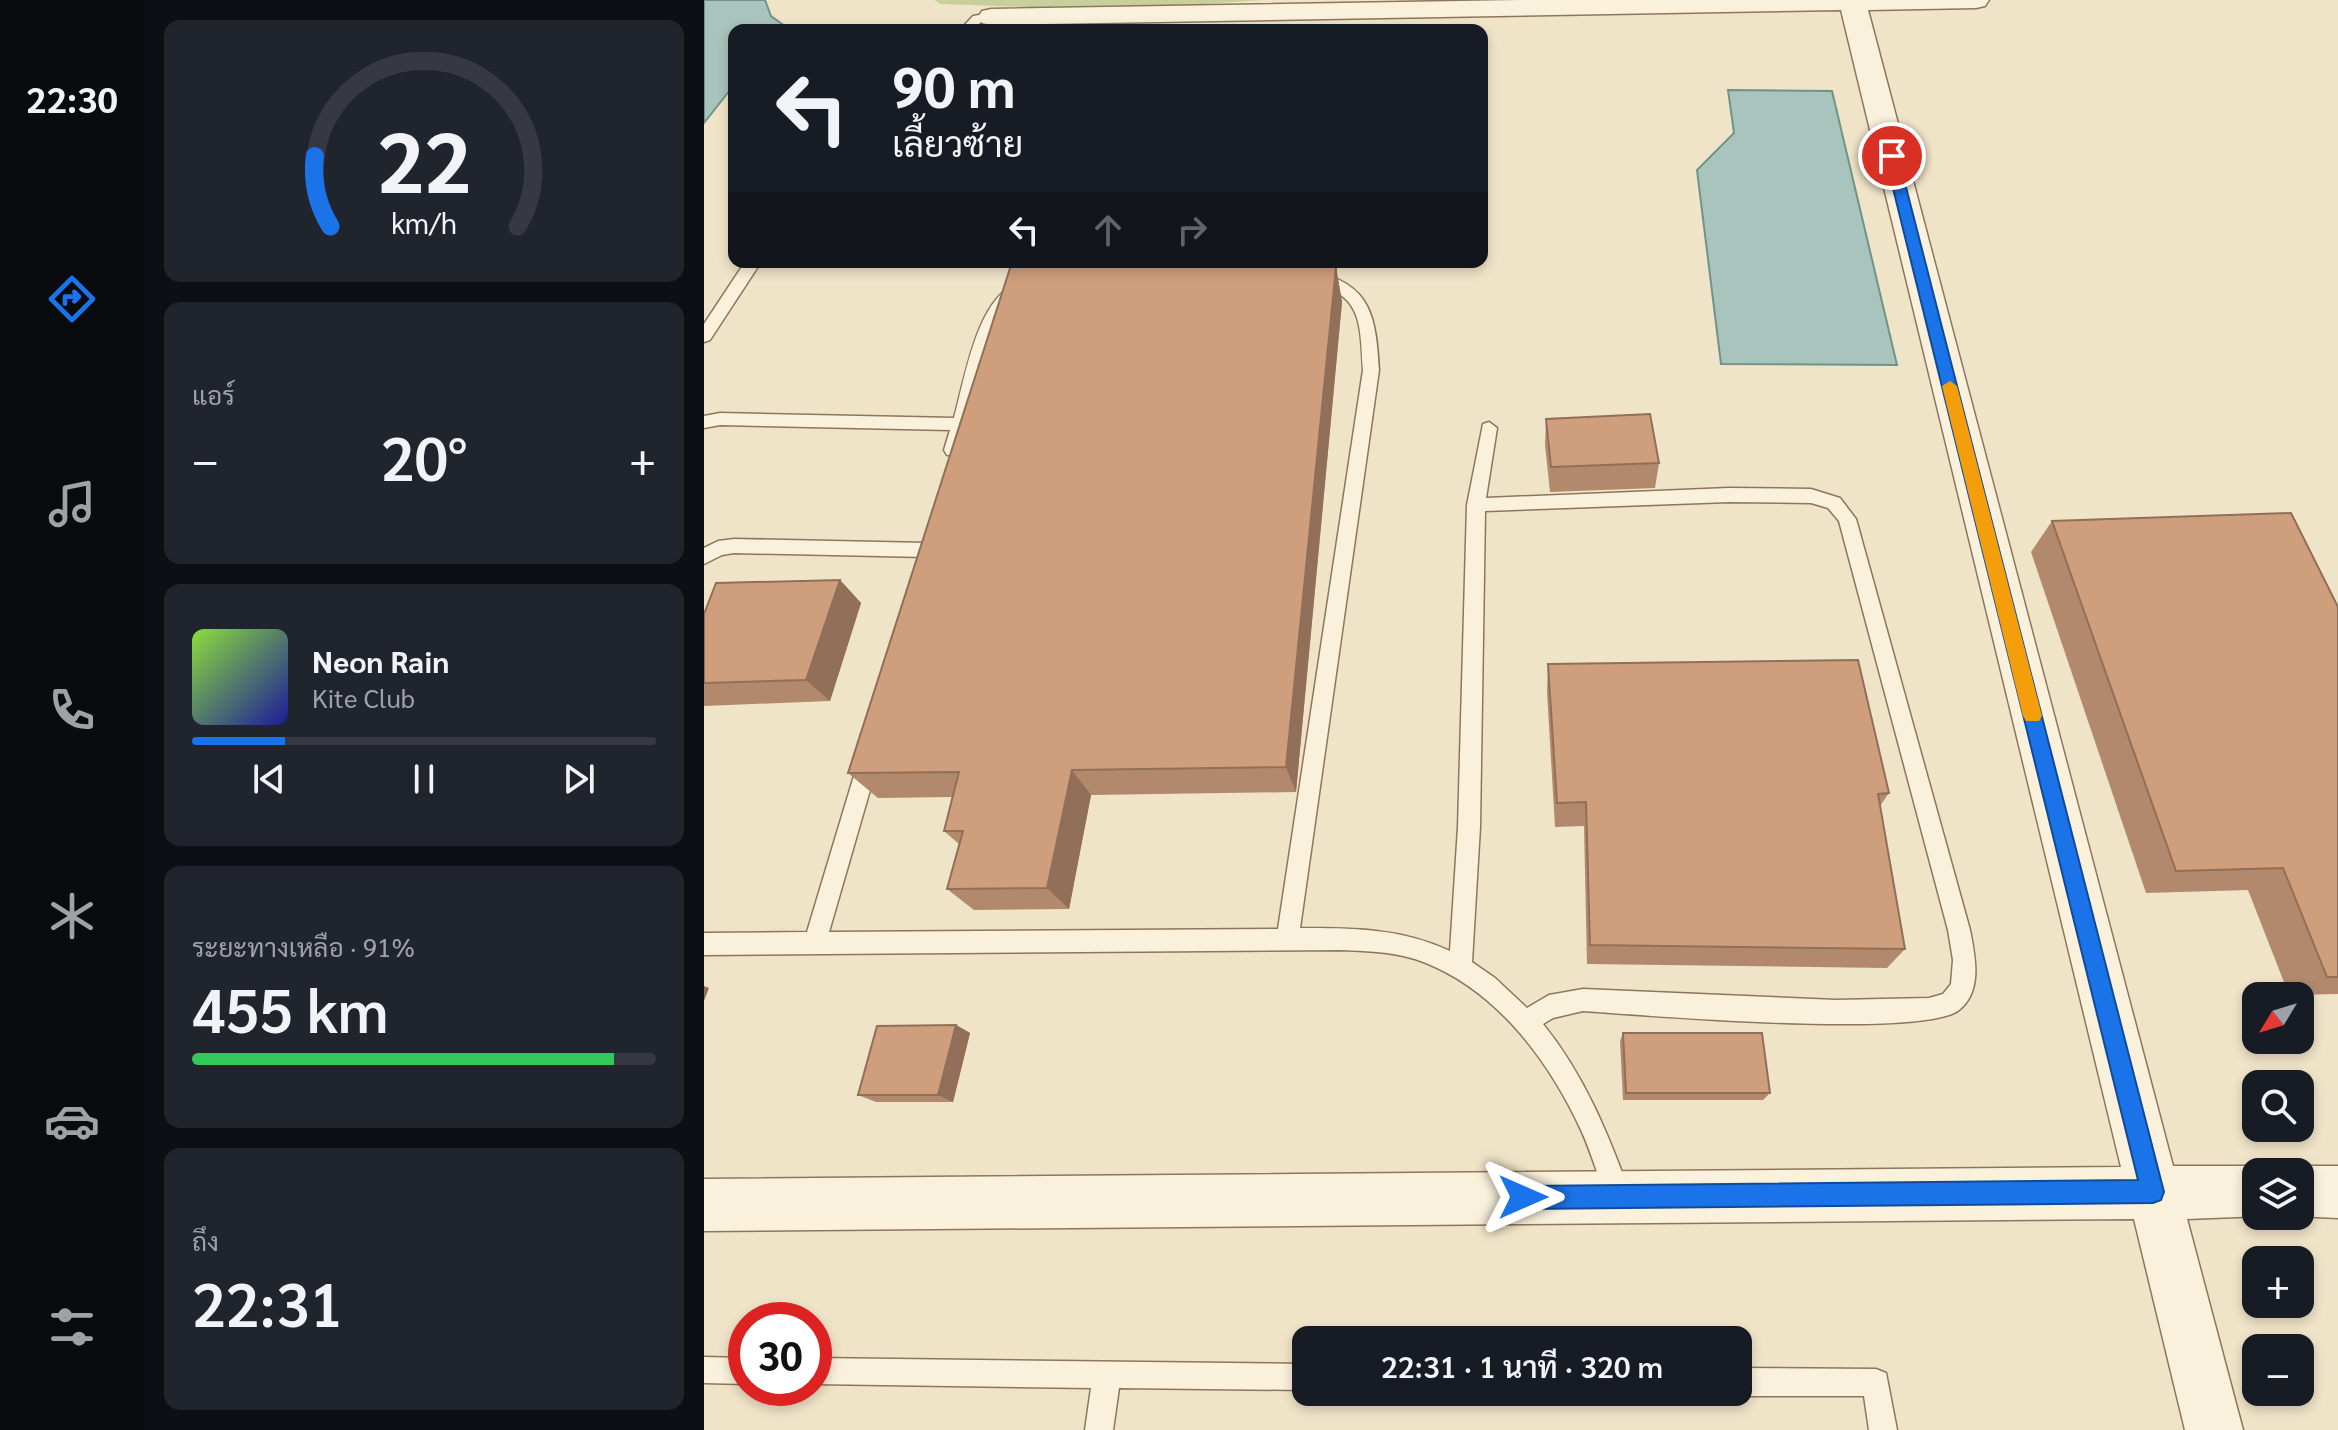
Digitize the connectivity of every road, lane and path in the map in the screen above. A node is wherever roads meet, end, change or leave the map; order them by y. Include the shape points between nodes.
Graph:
1 (1976, 0) edge
2 (1853, 4) junction
3 (991, 17) joint
4 (972, 24) edge
5 (749, 268) edge
6 (1294, 276) edge
7 (1041, 279) edge
8 (704, 336) edge
9 (704, 422) edge
10 (961, 424) junction
11 (1489, 428) dead end
12 (949, 466) edge
13 (1476, 505) junction
14 (926, 550) edge
15 (704, 557) edge
16 (873, 743) edge
17 (1287, 940) junction
18 (815, 943) junction
19 (704, 944) edge
20 (1460, 967) junction
21 (1524, 1023) junction
22 (2153, 1192) junction
23 (2242, 1192) edge
24 (2314, 1192) edge
25 (2338, 1192) edge
26 (1618, 1196) junction
27 (704, 1205) edge
28 (704, 1370) edge
29 (728, 1371) edge
30 (832, 1371) edge
31 (1107, 1374) junction
32 (1292, 1377) edge
33 (1752, 1382) edge
34 (1099, 1430) edge
35 (1883, 1430) edge
36 (2214, 1430) edge

1 - 2 street
2 - 3 street
2 - 22 street
3 - 4 lane
5 - 8 lane
6 - 17 lane via 1334,282 1358,301 1369,331 1371,370
7 - 10 lane via 998,304
9 - 10 lane
10 - 12 lane
11 - 13 lane
13 - 20 lane via 1469,827
13 - 21 lane via 1743,495 1811,496 1838,506 1847,519 1965,965 1957,996 1936,1011 1583,1000 1549,1007
14 - 15 lane via 745,545 718,548
16 - 18 lane
17 - 18 lane
17 - 20 lane via 1396,943
18 - 19 lane
20 - 21 lane via 1486,984
21 - 26 lane via 1590,1121
22 - 23 street
22 - 26 street
22 - 36 street
24 - 25 street
26 - 27 street
28 - 29 lane
30 - 31 lane
31 - 32 lane
31 - 34 lane
33 - 35 lane via 1876,1383

